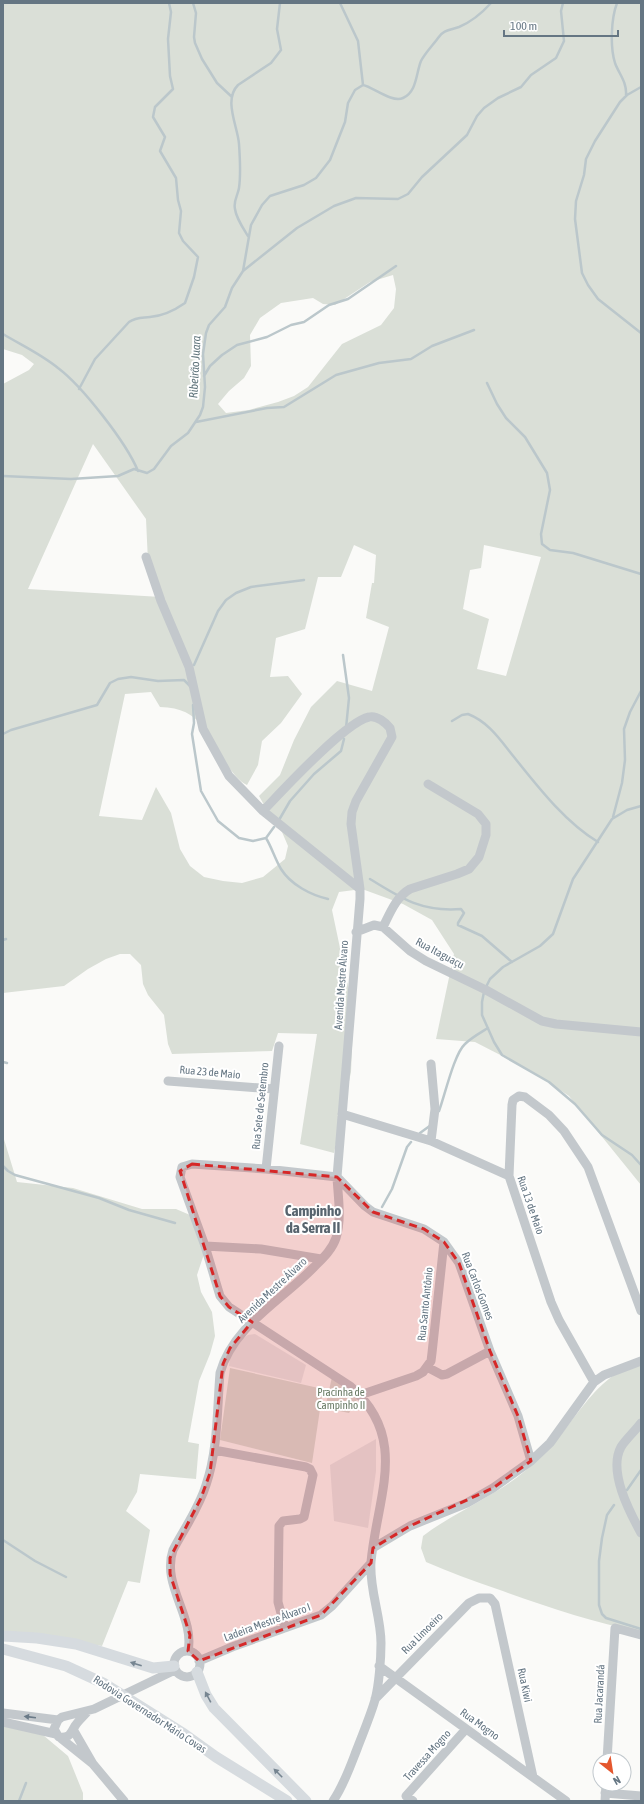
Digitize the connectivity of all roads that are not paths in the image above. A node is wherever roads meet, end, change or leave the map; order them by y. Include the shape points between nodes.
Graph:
1 (146, 557) dead end
2 (428, 784) dead end
3 (263, 811) junction
4 (360, 889) junction
5 (383, 927) junction
6 (356, 932) junction
7 (641, 1032) edge
8 (279, 1046) dead end
9 (432, 1064) dead end
10 (168, 1081) dead end
11 (274, 1089) junction
12 (342, 1114) junction
13 (431, 1141) junction
14 (266, 1169) junction
15 (509, 1176) junction
16 (337, 1177) junction
17 (444, 1242) junction
18 (205, 1246) junction
19 (321, 1259) junction
20 (641, 1311) edge
21 (256, 1325) junction
22 (490, 1351) junction
23 (641, 1360) edge
24 (428, 1367) junction
25 (594, 1382) junction
26 (360, 1395) junction
27 (641, 1423) edge
28 (214, 1450) junction
29 (531, 1461) junction
30 (641, 1533) edge
31 (373, 1548) junction
32 (371, 1563) junction
33 (492, 1599) joint
34 (285, 1628) junction
35 (641, 1635) edge
36 (3, 1636) edge
37 (3, 1649) edge
38 (188, 1651) junction
39 (17, 1652) junction
40 (3, 1653) edge
41 (379, 1666) junction
42 (198, 1667) junction
43 (175, 1668) junction
44 (395, 1677) junction
45 (375, 1699) junction
46 (91, 1710) junction
47 (3, 1713) edge
48 (60, 1719) junction
49 (3, 1722) edge
50 (74, 1729) junction
51 (466, 1729) junction
52 (57, 1736) junction
53 (607, 1752) edge
54 (93, 1764) junction
55 (533, 1777) junction
56 (605, 1793) edge
57 (641, 1796) edge
58 (409, 1799) edge
59 (124, 1801) edge
60 (287, 1801) edge
61 (306, 1801) edge
62 (333, 1801) edge
63 (566, 1801) edge

1 - 3 street via 161,601 189,667 206,737 229,776
2 - 5 street via 478,814 486,824 486,835 479,857 469,869 404,892
3 - 4 street
3 - 4 street, Avenida Mestre Álvaro via 350,728 371,716 387,724 392,737 352,812 351,824
4 - 6 street, Avenida Mestre Álvaro
5 - 6 street via 374,925
5 - 7 street, Rua Itaguaçu via 418,956 542,1021
6 - 12 street, Avenida Mestre Álvaro
8 - 11 street, Rua Sete de Setembro
9 - 13 street via 435,1109
10 - 11 street, Rua 23 de Maio
11 - 14 street, Rua Sete de Setembro
12 - 13 street, Rua 13 de Maio
12 - 16 street, Avenida Mestre Álvaro
13 - 15 street, Rua 13 de Maio
14 - 16 street
14 - 18 street via 192,1164 185,1165 180,1171
15 - 20 street via 512,1105 513,1100 519,1096 525,1097 549,1114 588,1166
15 - 25 street, Rua 13 de Maio via 551,1302
16 - 17 street, Rua Carlos Gomes via 373,1212 424,1229
16 - 19 street, Avenida Mestre Álvaro via 336,1238
17 - 22 street, Rua Carlos Gomes via 459,1263
17 - 24 street, Rua Santo Antônio via 432,1353
18 - 19 street via 262,1248
18 - 21 street via 220,1296 229,1307
19 - 21 street, Avenida Mestre Álvaro
21 - 26 street
21 - 28 street, Avenida Mestre Álvaro via 230,1348 223,1364 220,1373
22 - 24 street via 447,1374 442,1375
22 - 29 street, Rua Carlos Gomes via 518,1416
23 - 25 street via 604,1375
24 - 26 street via 416,1376
25 - 29 street via 550,1443
26 - 31 street via 375,1415 382,1433 386,1460 381,1508
27 - 30 street via 622,1447 617,1464 619,1483
28 - 34 street via 306,1467 312,1471 304,1516 283,1522 279,1526 278,1602
28 - 38 street, Avenida Mestre Álvaro via 204,1492 170,1558 170,1574 190,1635
29 - 31 street via 467,1503 410,1526
31 - 32 street
32 - 34 street, Ladeira Mestre Álvaro I via 321,1615
32 - 41 street via 381,1642
33 - 44 street, Rua Limoeiro via 479,1598 472,1601
33 - 55 street, Rua Kiwi
34 - 42 street, Ladeira Mestre Álvaro I via 232,1647
35 - 53 street, Rua Jacarandá via 615,1628
43 -> 36 main road via 153,1668 76,1644
37 - 39 main road, Rodovia Governador Mário Covas
38 - 42 street via 195,1654
38 - 43 street via 176,1657
39 - 40 main road
39 - 60 main road, Rodovia Governador Mário Covas via 66,1666 103,1683
41 - 44 street, Rua Mogno
41 - 45 street
42 - 43 street via 192,1676 184,1677
61 -> 42 main road via 214,1708 206,1695
43 - 46 street via 158,1679
44 - 45 street, Rua Limoeiro
44 - 51 street, Rua Mogno
45 - 62 street via 342,1788
46 - 48 street
46 - 50 street
48 -> 47 street
48 - 50 street via 71,1718
48 - 52 street via 54,1729
49 - 52 street
50 - 52 street via 68,1737
50 - 54 street
51 - 55 street, Rua Mogno
51 - 58 street, Travessa Mogno
52 - 54 street
54 - 59 street
55 - 63 street, Rua Mogno
56 - 57 street

